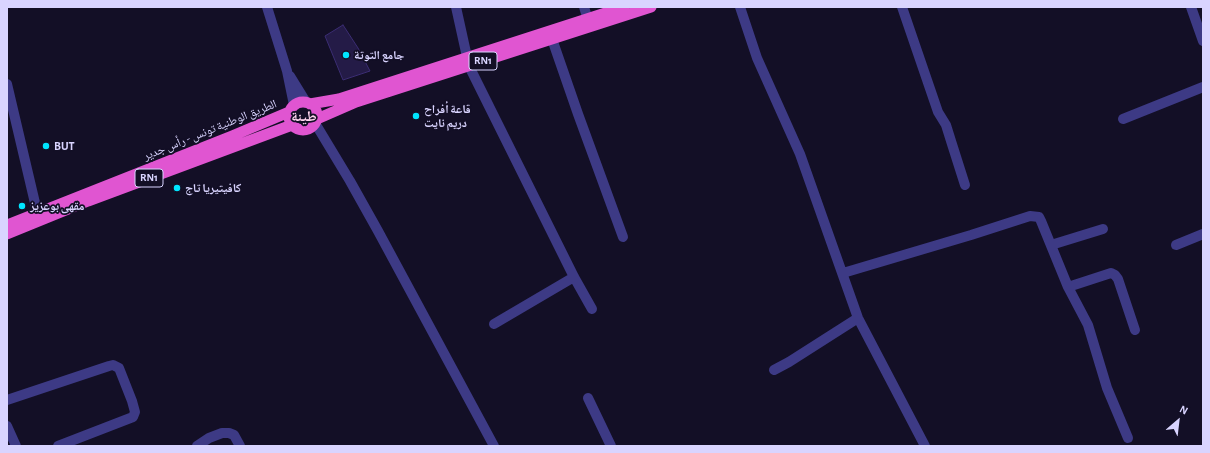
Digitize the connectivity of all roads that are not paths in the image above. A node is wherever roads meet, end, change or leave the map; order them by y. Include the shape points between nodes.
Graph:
1 (267, 7) edge
2 (456, 7) edge
3 (584, 7) edge
4 (624, 7) edge
5 (651, 7) edge
6 (740, 7) edge
7 (902, 7) edge
8 (1191, 7) edge
9 (589, 23) junction
10 (552, 39) junction
11 (1203, 41) edge
12 (468, 62) junction
13 (286, 71) junction
14 (7, 84) edge
15 (1203, 87) edge
16 (308, 103) junction
17 (291, 109) junction
18 (1123, 119) dead end
19 (316, 121) junction
20 (292, 125) junction
21 (965, 185) dead end
22 (38, 217) junction
23 (7, 225) edge
24 (1103, 229) dead end
25 (7, 234) edge
26 (1203, 234) edge
27 (623, 237) dead end
28 (1051, 245) junction
29 (1176, 245) dead end
30 (843, 273) junction
31 (574, 277) junction
32 (1068, 287) junction
33 (592, 308) dead end
34 (858, 318) junction
35 (494, 324) dead end
36 (1135, 330) dead end
37 (774, 370) dead end
38 (588, 398) dead end
39 (7, 400) edge
40 (7, 426) edge
41 (1128, 438) dead end
42 (16, 446) edge
43 (58, 446) edge
44 (197, 446) edge
45 (240, 446) edge
46 (494, 446) edge
47 (611, 446) edge
48 (925, 446) edge

1 - 13 street
2 - 12 street
3 - 9 street
4 - 9 highway, RN1
5 - 9 highway, RN1
6 - 30 street via 757,58 800,154
7 - 21 street via 938,112 952,141
8 - 11 street
9 - 10 highway, RN1
9 - 12 highway, RN1
10 - 12 highway, RN1
10 - 27 street
12 - 16 highway, RN1 via 339,99
12 - 19 highway, RN1 via 356,102
12 - 31 street
13 - 16 street
13 - 17 street
14 - 22 street
15 - 18 street
16 - 17 highway, RN1 via 298,103
16 - 19 highway via 316,111
17 - 20 highway
17 - 22 highway, الطريق الوطنية تونس - رأس جدير / RN1
19 - 20 highway, RN1 via 312,127 304,130
19 - 46 street
20 - 22 highway, الطريق الوطنية تونس - رأس جدير / RN1
22 - 23 highway, الطريق الوطنية تونس - رأس جدير / RN1
22 - 25 highway, الطريق الوطنية تونس - رأس جدير / RN1
24 - 28 street
26 - 29 street
28 - 30 street via 1041,220 1030,216
28 - 32 street
30 - 34 street
31 - 33 street
31 - 35 street
32 - 36 street via 1111,273 1116,275
32 - 41 street via 1088,325 1107,388
34 - 37 street
34 - 48 street
38 - 47 street
39 - 43 street via 112,365 119,368 132,401 135,412 133,417
40 - 42 street
44 - 45 street via 222,433 234,435

